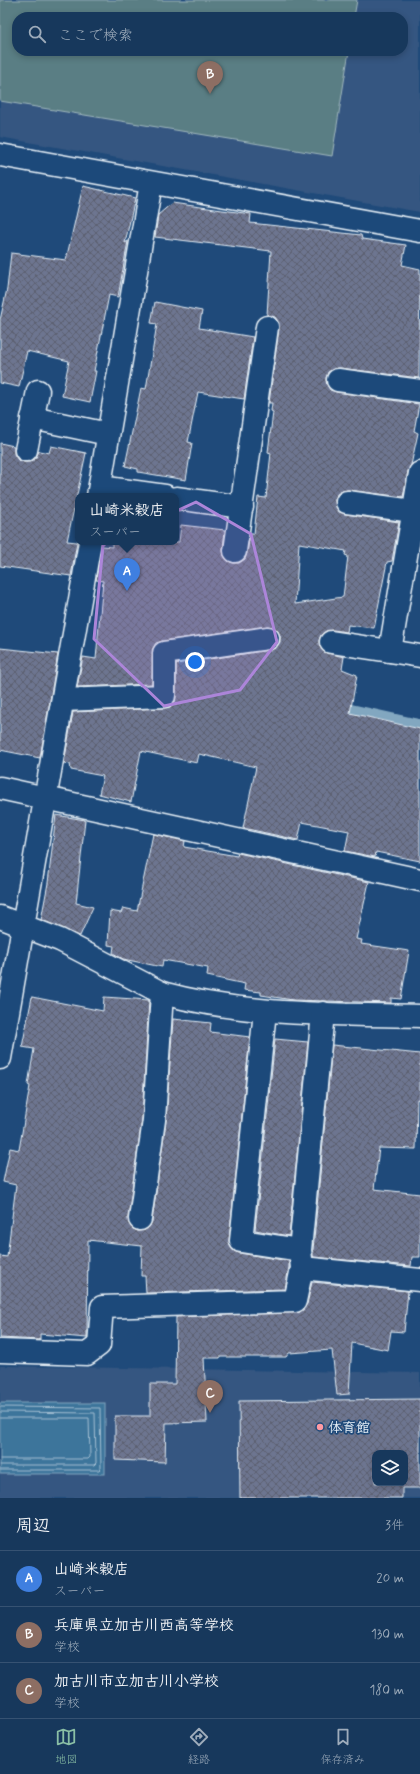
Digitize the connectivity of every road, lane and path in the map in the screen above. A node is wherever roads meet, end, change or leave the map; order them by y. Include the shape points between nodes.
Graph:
1 (0, 155) edge
2 (151, 183) junction
3 (420, 231) edge
4 (267, 327) dead end
5 (338, 380) dead end
6 (38, 391) dead end
7 (420, 391) edge
8 (32, 418) junction
9 (108, 434) junction
10 (26, 450) dead end
11 (420, 473) edge
12 (99, 491) edge
13 (125, 493) edge
14 (179, 498) edge
15 (347, 502) dead end
16 (242, 507) junction
17 (417, 512) edge
18 (89, 545) edge
19 (236, 551) dead end
20 (268, 638) dead end
21 (331, 642) dead end
22 (390, 650) junction
23 (420, 656) edge
24 (63, 700) junction
25 (0, 788) edge
26 (46, 798) junction
27 (420, 880) edge
28 (0, 917) edge
29 (23, 927) junction
30 (162, 993) junction
31 (265, 1011) junction
32 (323, 1013) junction
33 (420, 1016) edge
34 (0, 1058) edge
35 (140, 1219) dead end
36 (301, 1259) junction
37 (420, 1280) edge
38 (0, 1351) edge

1 - 2 street
2 - 3 street
2 - 9 street
4 - 16 street
5 - 7 street
6 - 8 street
8 - 9 street
8 - 10 street
9 - 12 street
11 - 17 street
12 - 13 street
14 - 16 street
15 - 17 street
16 - 19 street
17 - 22 street
18 - 24 street
20 - 24 street via 164,653 164,696
21 - 22 street
22 - 23 street
24 - 26 street
25 - 26 street
26 - 27 street
26 - 29 street
28 - 29 street
29 - 30 street via 60,940
29 - 34 street
30 - 31 street
30 - 35 street via 154,1120
31 - 32 street
31 - 36 street via 241,1241
32 - 33 street
32 - 36 street
36 - 37 street
36 - 38 street via 296,1301 102,1307 99,1345 87,1354

